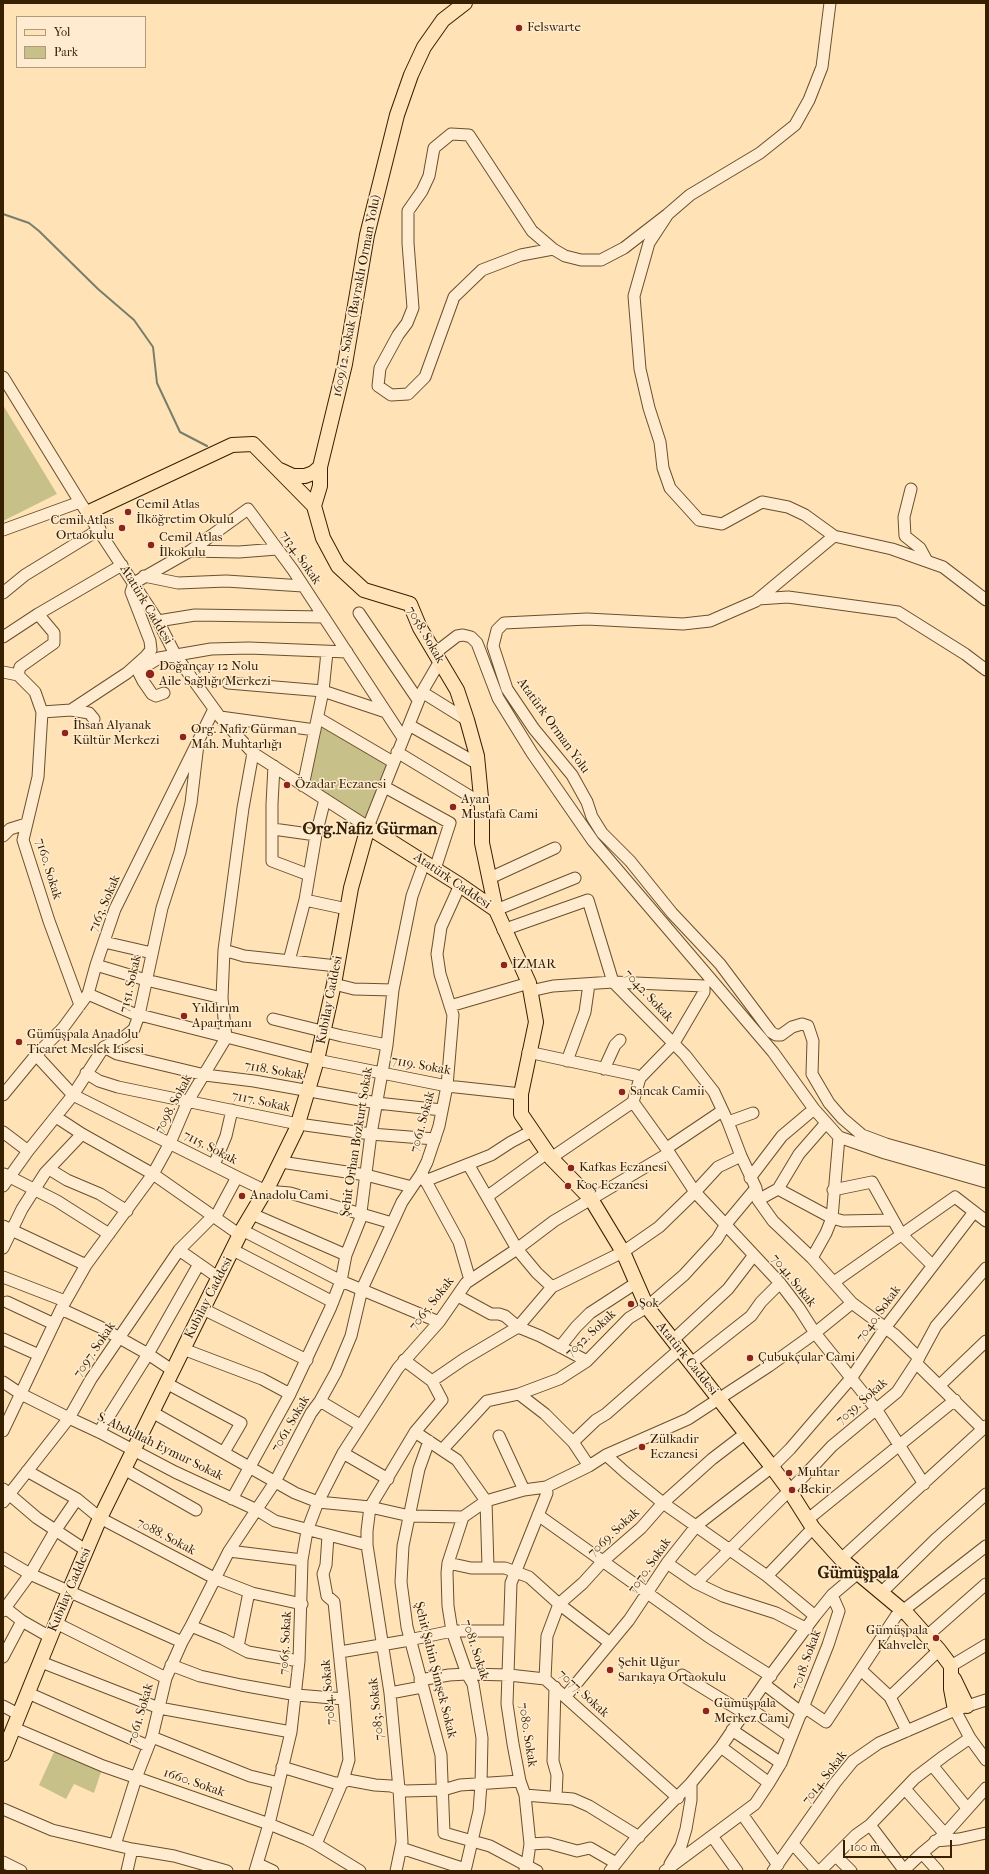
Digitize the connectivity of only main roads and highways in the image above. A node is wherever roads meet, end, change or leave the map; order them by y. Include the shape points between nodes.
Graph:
1 (465, 3) edge
2 (276, 468) junction
3 (320, 468) junction
4 (291, 484) junction
5 (320, 486) junction
6 (314, 506) junction
7 (85, 507) road end
8 (368, 827) joint
9 (496, 910) junction
10 (961, 1708) road end
11 (3, 1754) edge

1 - 3 main road, 1609/12. Sokak (Bayraklı Orman Yolu) via 444,20 424,47 411,75 398,115 367,235 345,364
2 - 3 main road via 299,477
2 - 4 main road
2 - 7 main road via 253,444 232,444
3 - 5 main road, 1609/12. Sokak (Bayraklı Orman Yolu)
4 - 5 main road via 310,493
4 - 6 main road
5 - 6 main road, 1609/12. Sokak (Bayraklı Orman Yolu)
6 - 9 main road, 7058. Sokak via 323,538 338,566 364,590 410,604 420,628 457,690 478,764 482,843
8 - 9 main road, Atatürk Caddesi
8 - 11 main road, Kubilay Caddesi via 351,888 324,1031 298,1124 266,1191 241,1232 100,1518
9 - 10 main road, Atatürk Caddesi via 529,987 536,1022 521,1094 521,1114 549,1156 591,1199 623,1252 647,1307 772,1467 810,1524 841,1559 904,1612 939,1650 951,1670 951,1689

